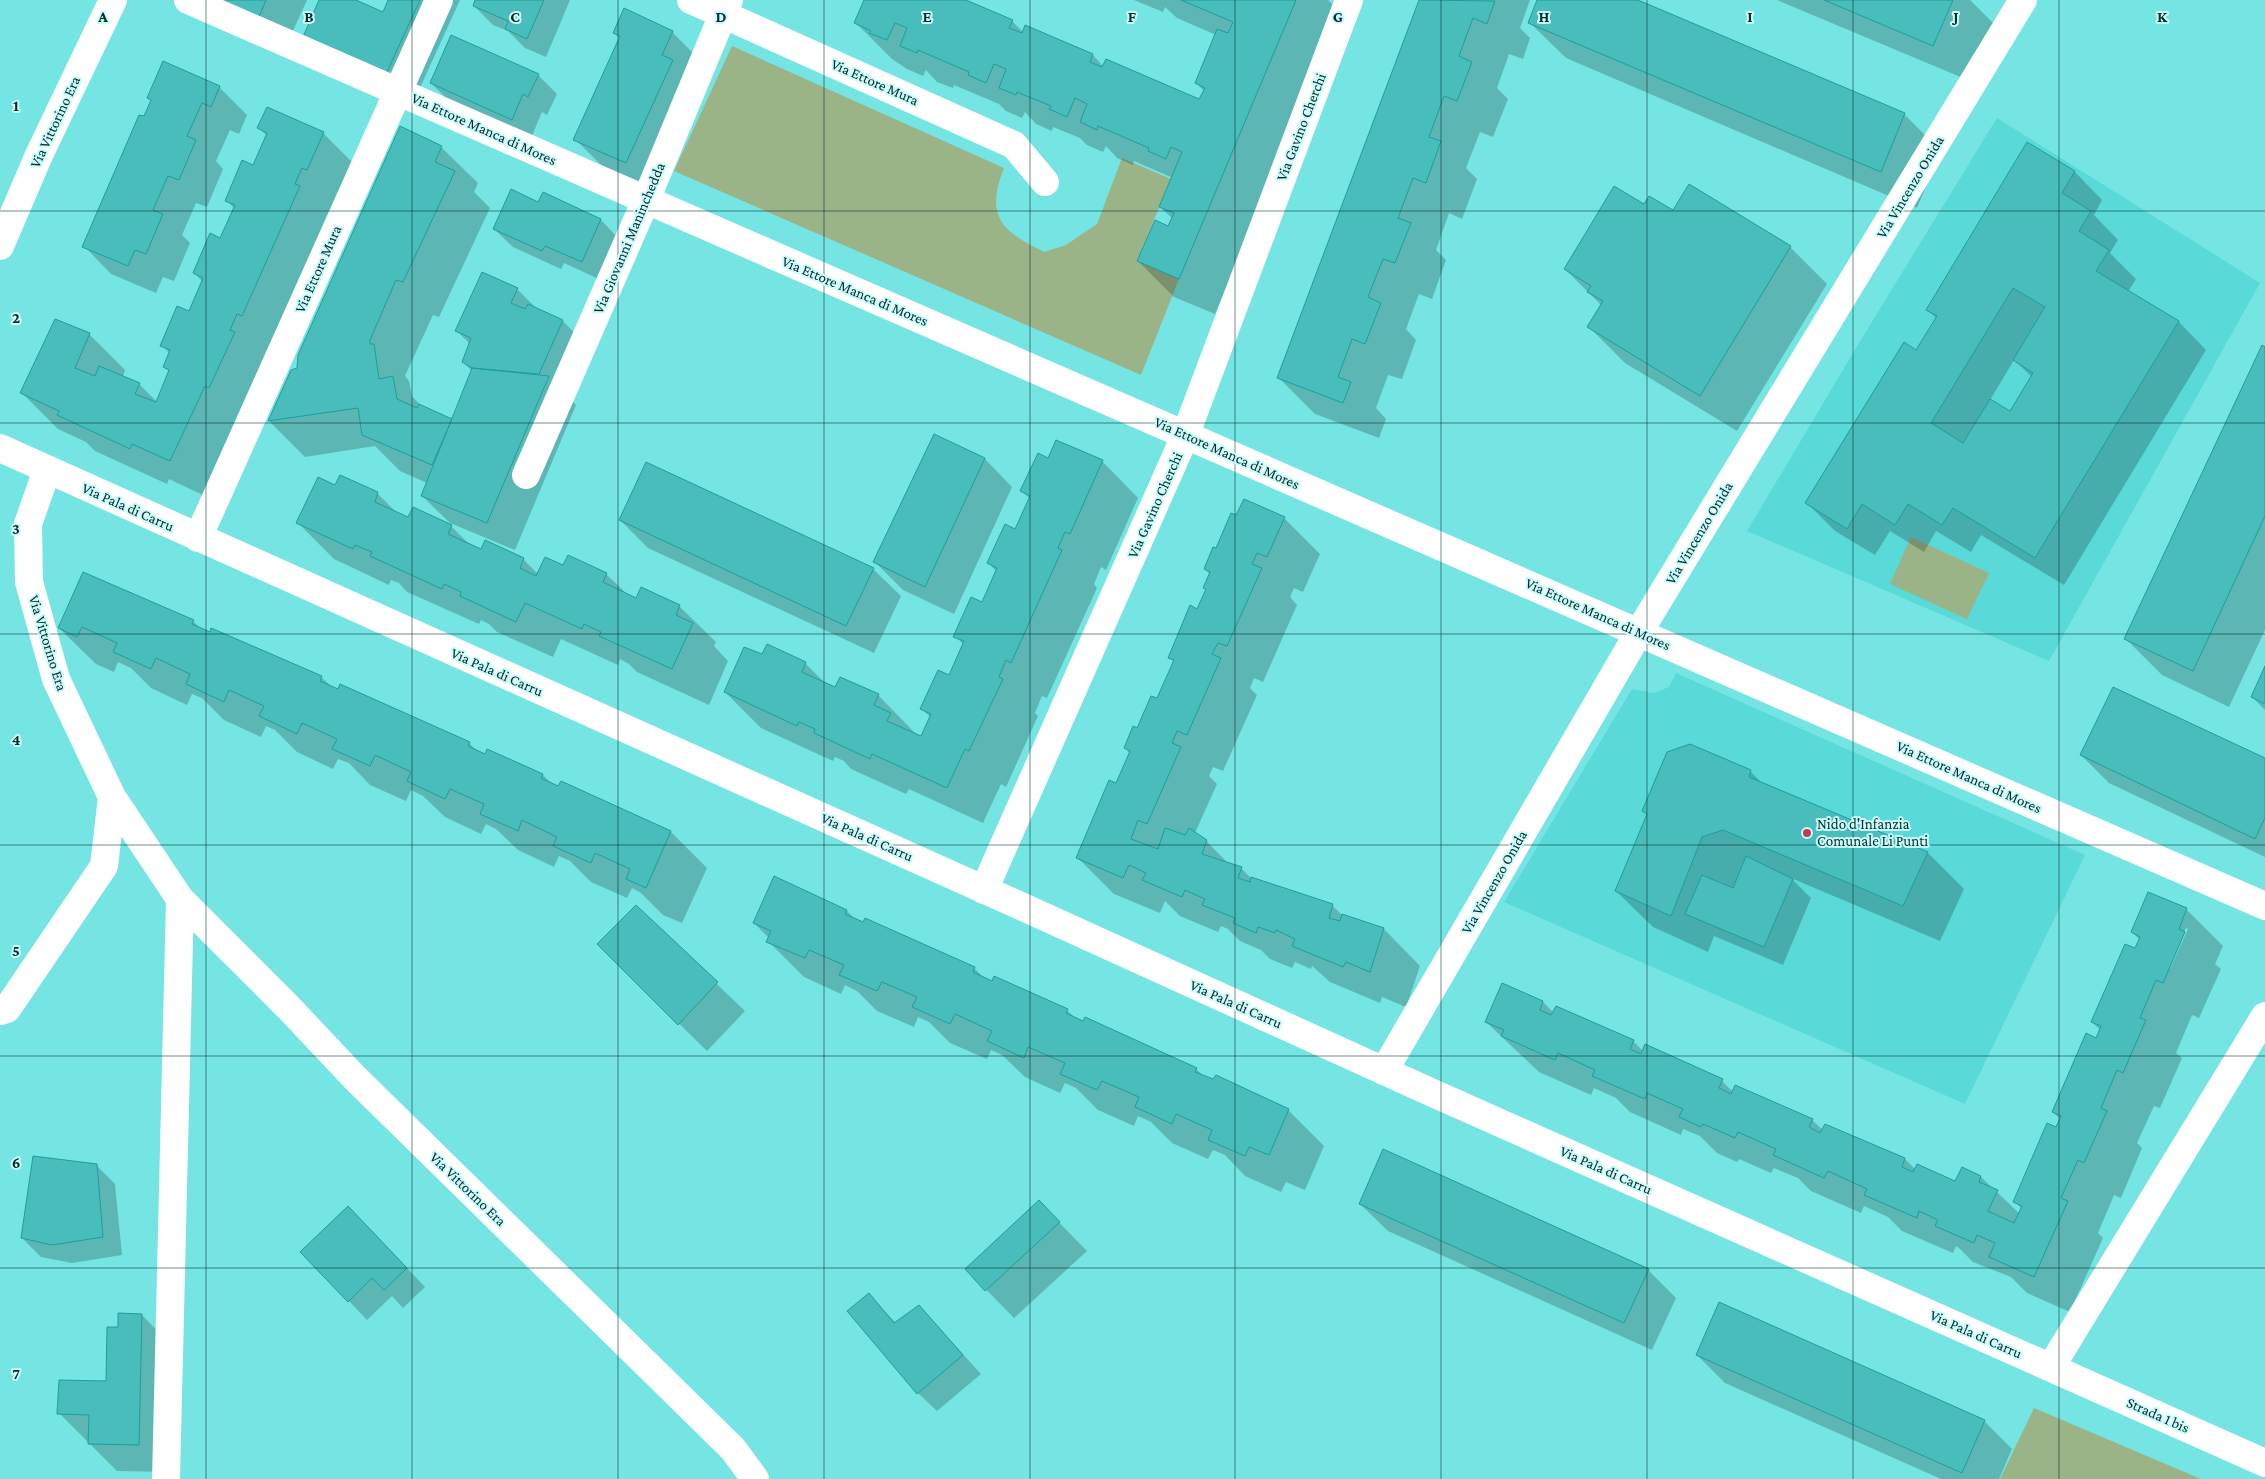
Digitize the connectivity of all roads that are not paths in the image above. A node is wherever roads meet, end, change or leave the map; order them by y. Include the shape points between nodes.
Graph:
1 (113, 0) edge
2 (188, 0) edge
3 (440, 0) edge
4 (691, 0) edge
5 (1349, 0) edge
6 (2023, 0) edge
7 (726, 7) edge
8 (398, 92) junction
9 (1045, 182) dead end
10 (646, 200) junction
11 (0, 246) edge
12 (1185, 436) junction
13 (0, 448) edge
14 (47, 470) junction
15 (526, 475) dead end
16 (198, 538) junction
17 (1639, 632) junction
18 (112, 797) junction
19 (984, 890) junction
20 (180, 899) junction
21 (2265, 906) edge
22 (0, 1011) edge
23 (2265, 1016) edge
24 (1384, 1071) junction
25 (2051, 1367) junction
26 (2265, 1463) edge
27 (166, 1479) edge
28 (755, 1479) edge

1 - 11 street, Via Vittorino Era via 39,155
2 - 8 street, Via Ettore Manca di Mores
3 - 8 street, Via Ettore Mura
4 - 7 street, Via Ettore Mura
5 - 12 street, Via Gavino Cherchi
6 - 17 street, Via Vincenzo Onida
7 - 9 street, Via Ettore Mura via 1014,145
7 - 10 street, Via Giovanni Maninchedda
8 - 10 street, Via Ettore Manca di Mores
8 - 16 street, Via Ettore Mura
10 - 12 street, Via Ettore Manca di Mores
10 - 15 street, Via Giovanni Maninchedda
12 - 17 street, Via Ettore Manca di Mores
12 - 19 street, Via Gavino Cherchi
13 - 14 street
14 - 16 street, Via Pala di Carru
14 - 18 street, Via Vittorino Era via 28,524 29,582 56,679
16 - 19 street, Via Pala di Carru
17 - 21 street, Via Ettore Manca di Mores
17 - 24 street, Via Vincenzo Onida
18 - 20 street, Via Vittorino Era
18 - 22 street via 104,866 8,1009
19 - 24 street, Via Pala di Carru
20 - 27 street
20 - 28 street, Via Vittorino Era via 361,1085 733,1449
23 - 25 street
24 - 25 street, Via Pala di Carru
25 - 26 street, Strada 1 bis

